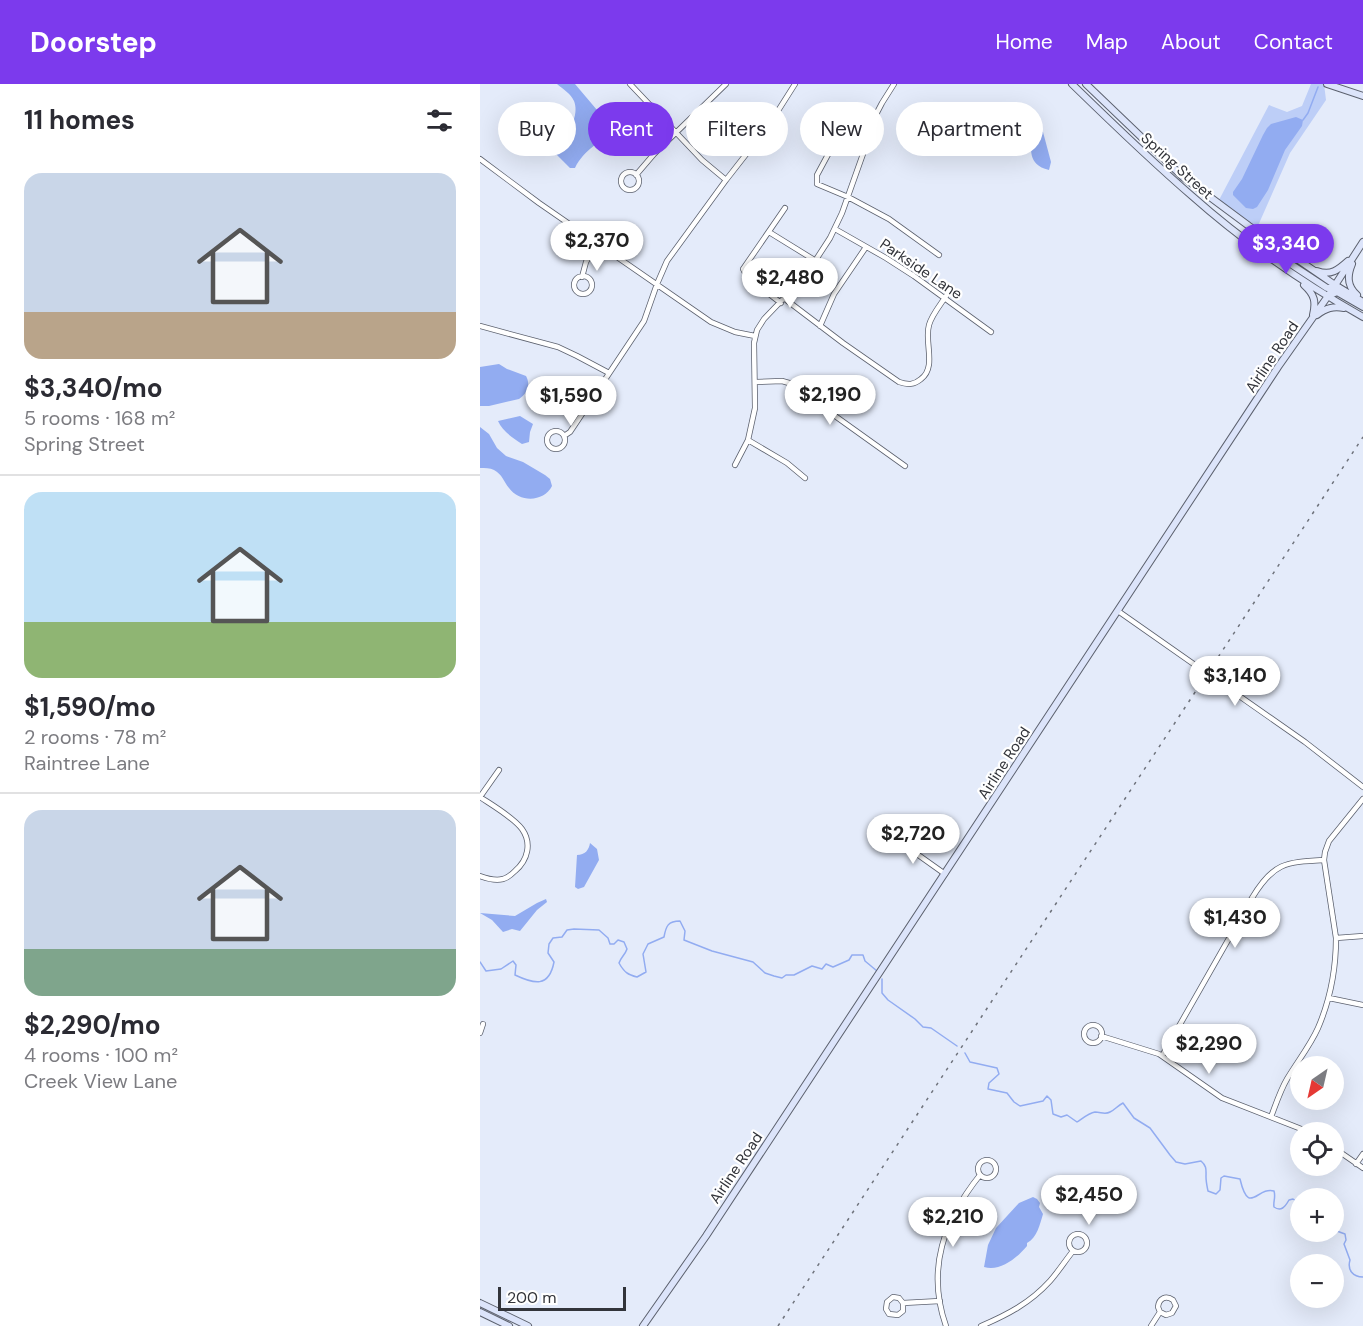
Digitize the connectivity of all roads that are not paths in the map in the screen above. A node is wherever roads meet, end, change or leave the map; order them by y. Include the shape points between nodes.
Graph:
1 (630, 84) edge
2 (726, 84) edge
3 (795, 84) edge
4 (894, 84) edge
5 (1072, 84) edge
6 (1086, 84) edge
7 (1327, 84) edge
8 (1363, 96) edge
9 (883, 102) edge
10 (676, 133) junction
11 (828, 156) edge
12 (862, 156) edge
13 (480, 159) edge
14 (636, 175) dead end
15 (726, 180) junction
16 (848, 197) junction
17 (785, 208) dead end
18 (835, 229) junction
19 (769, 232) junction
20 (1235, 232) junction
21 (1363, 242) edge
22 (597, 243) junction
23 (866, 247) junction
24 (939, 255) dead end
25 (1355, 255) junction
26 (816, 261) junction
27 (1309, 267) junction
28 (1292, 272) junction
29 (582, 277) dead end
30 (657, 284) junction
31 (1335, 285) junction
32 (947, 296) junction
33 (1328, 296) junction
34 (783, 301) junction
35 (1363, 301) edge
36 (1363, 307) edge
37 (1353, 311) junction
38 (1363, 317) edge
39 (1312, 319) junction
40 (480, 326) edge
41 (820, 326) junction
42 (992, 333) dead end
43 (755, 336) junction
44 (609, 373) junction
45 (756, 382) junction
46 (564, 436) dead end
47 (748, 440) junction
48 (735, 465) dead end
49 (905, 466) dead end
50 (805, 478) dead end
51 (1118, 611) junction
52 (499, 770) dead end
53 (1363, 787) edge
54 (480, 797) edge
55 (1363, 799) edge
56 (893, 837) dead end
57 (1324, 860) junction
58 (945, 874) junction
59 (480, 876) edge
60 (1363, 936) edge
61 (1336, 938) junction
62 (1329, 998) junction
63 (1363, 1005) edge
64 (483, 1024) dead end
65 (480, 1033) edge
66 (1101, 1036) dead end
67 (1162, 1056) junction
68 (1271, 1118) junction
69 (1290, 1125) edge
70 (1363, 1154) edge
71 (1344, 1155) edge
72 (1356, 1164) junction
73 (1363, 1168) edge
74 (980, 1175) dead end
75 (1073, 1251) junction
76 (940, 1301) junction
77 (480, 1303) edge
78 (903, 1303) junction
79 (480, 1312) edge
80 (1160, 1312) dead end
81 (509, 1326) edge
82 (528, 1326) edge
83 (643, 1326) edge
84 (946, 1326) edge
85 (981, 1326) edge
86 (1151, 1326) edge

1 - 10 street
2 - 10 street
3 - 15 street
4 - 9 street
5 - 20 street, Spring Street via 1185,191
6 - 27 street, Spring Street via 1183,177
7 - 8 street
10 - 14 street
10 - 15 street
11 - 16 street via 816,178 817,184
12 - 16 street
13 - 22 street
15 - 30 street via 667,261
16 - 18 street
16 - 24 street via 890,219
17 - 19 street
18 - 23 street, Parkside Lane
18 - 26 street
19 - 26 street
19 - 34 street via 743,269 747,277
20 - 28 street, Spring Street
20 - 31 street via 1327,288
21 - 25 street, Airline Road
22 - 29 street
22 - 30 street
23 - 32 street, Parkside Lane
23 - 41 street via 834,294
25 - 27 street via 1332,273
25 - 31 street, Airline Road
25 - 35 street via 1348,283
26 - 34 street
27 - 31 street, Spring Street
28 - 33 street, Spring Street
28 - 39 street via 1314,298
30 - 43 street via 711,322
30 - 44 street via 644,321
31 - 33 street, Airline Road
31 - 35 street, Spring Street
32 - 41 street via 928,328 929,369 914,384 899,382
32 - 42 street, Parkside Lane
33 - 36 street via 1337,292
33 - 37 street, Spring Street
33 - 39 street, Airline Road
34 - 41 street
34 - 43 street via 764,319
37 - 38 street, Spring Street
37 - 39 street via 1333,307
39 - 51 street, Airline Road
40 - 44 street via 558,347
43 - 45 street
44 - 46 street
45 - 47 street
45 - 49 street via 789,383
47 - 48 street
47 - 50 street
51 - 53 street
51 - 58 street, Airline Road
52 - 54 street
54 - 59 street via 521,827 528,848 521,866 507,878
55 - 57 street via 1329,841
56 - 58 street
57 - 61 street
57 - 67 street via 1280,866 1257,888
58 - 83 street, Airline Road
60 - 61 street
61 - 62 street
62 - 63 street
62 - 68 street
64 - 65 street
66 - 67 street
67 - 68 street via 1222,1098
68 - 69 street
70 - 72 street
71 - 72 street
72 - 73 street
74 - 76 street via 946,1231 940,1260
75 - 75 street via 1085,1248 1086,1240 1081,1234 1069,1239
75 - 85 street via 1033,1298
76 - 78 street
76 - 84 street
77 - 82 street
78 - 78 street via 896,1297 889,1299 887,1312 898,1315 903,1311
79 - 81 street
80 - 86 street

